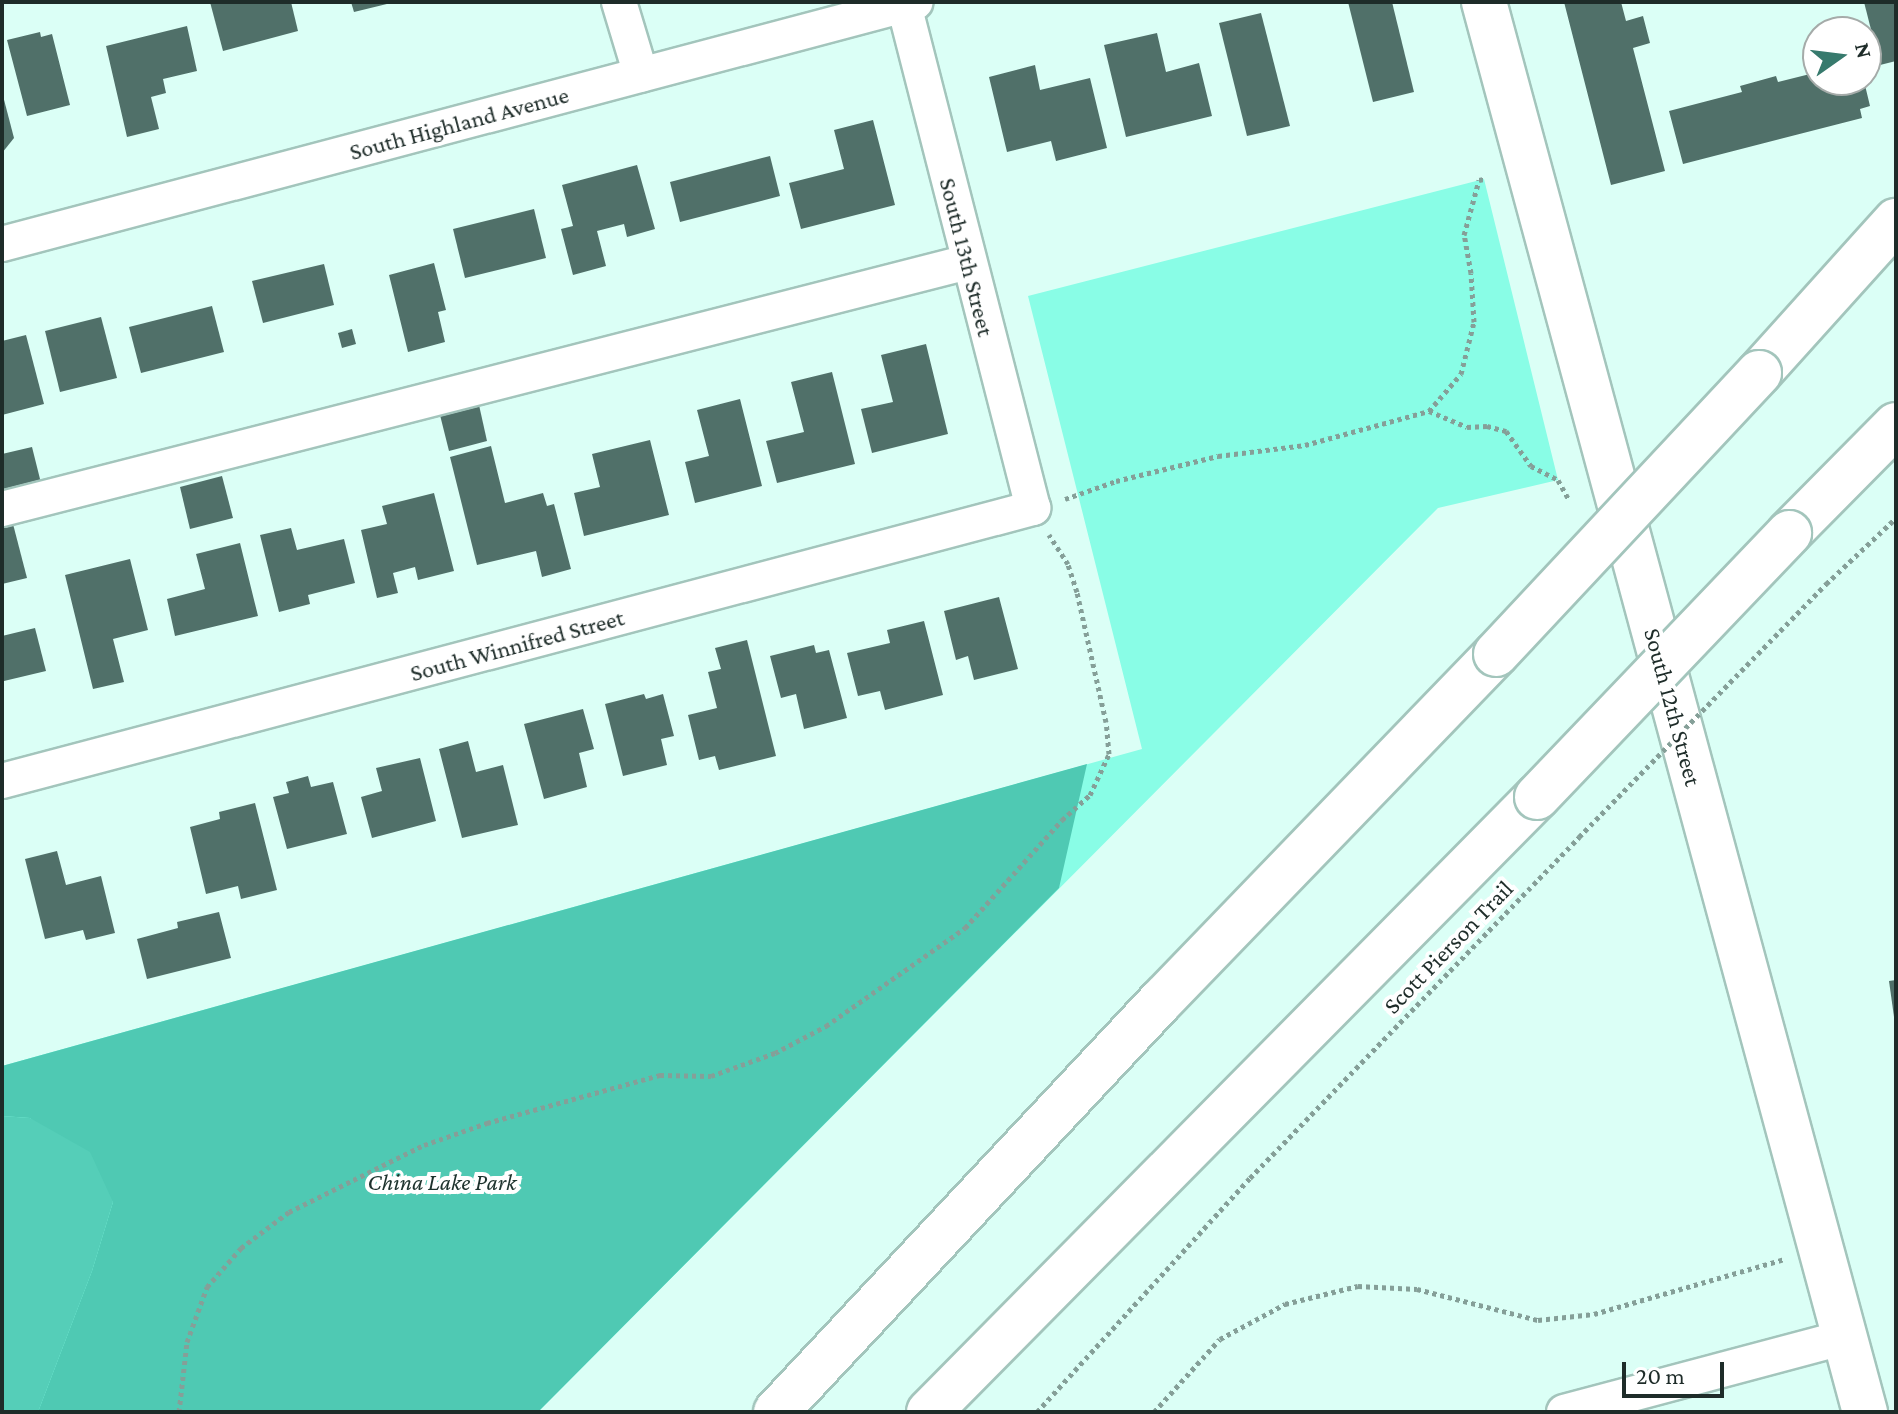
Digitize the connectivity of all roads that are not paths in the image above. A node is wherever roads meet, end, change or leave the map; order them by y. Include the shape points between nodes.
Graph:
1 (619, 2) edge
2 (1484, 2) edge
3 (910, 4) edge
4 (641, 75) junction
5 (1896, 221) edge
6 (1896, 236) edge
7 (2, 244) edge
8 (968, 262) junction
9 (1759, 373) junction
10 (1896, 425) edge
11 (1896, 441) edge
12 (2, 509) edge
13 (1033, 509) joint
14 (1789, 533) junction
15 (2, 781) edge
16 (1172, 1166) junction
17 (1845, 1337) junction
18 (776, 1412) edge
19 (929, 1412) edge
20 (965, 1412) edge
21 (1564, 1412) edge
22 (1865, 1412) edge

1 - 4 street
2 - 17 main road, South 12th Street
3 - 4 street, South Highland Avenue
3 - 8 street, South 13th Street
4 - 7 street, South Highland Avenue
5 - 9 main road
6 - 9 main road
8 - 12 street
8 - 13 street, South 13th Street
9 - 18 main road, bridge
10 - 14 main road
11 - 14 main road
13 - 15 street, South Winnifred Street
14 - 16 main road, bridge
16 - 19 main road
16 - 20 main road
17 - 21 street
17 - 22 main road, South 12th Street

